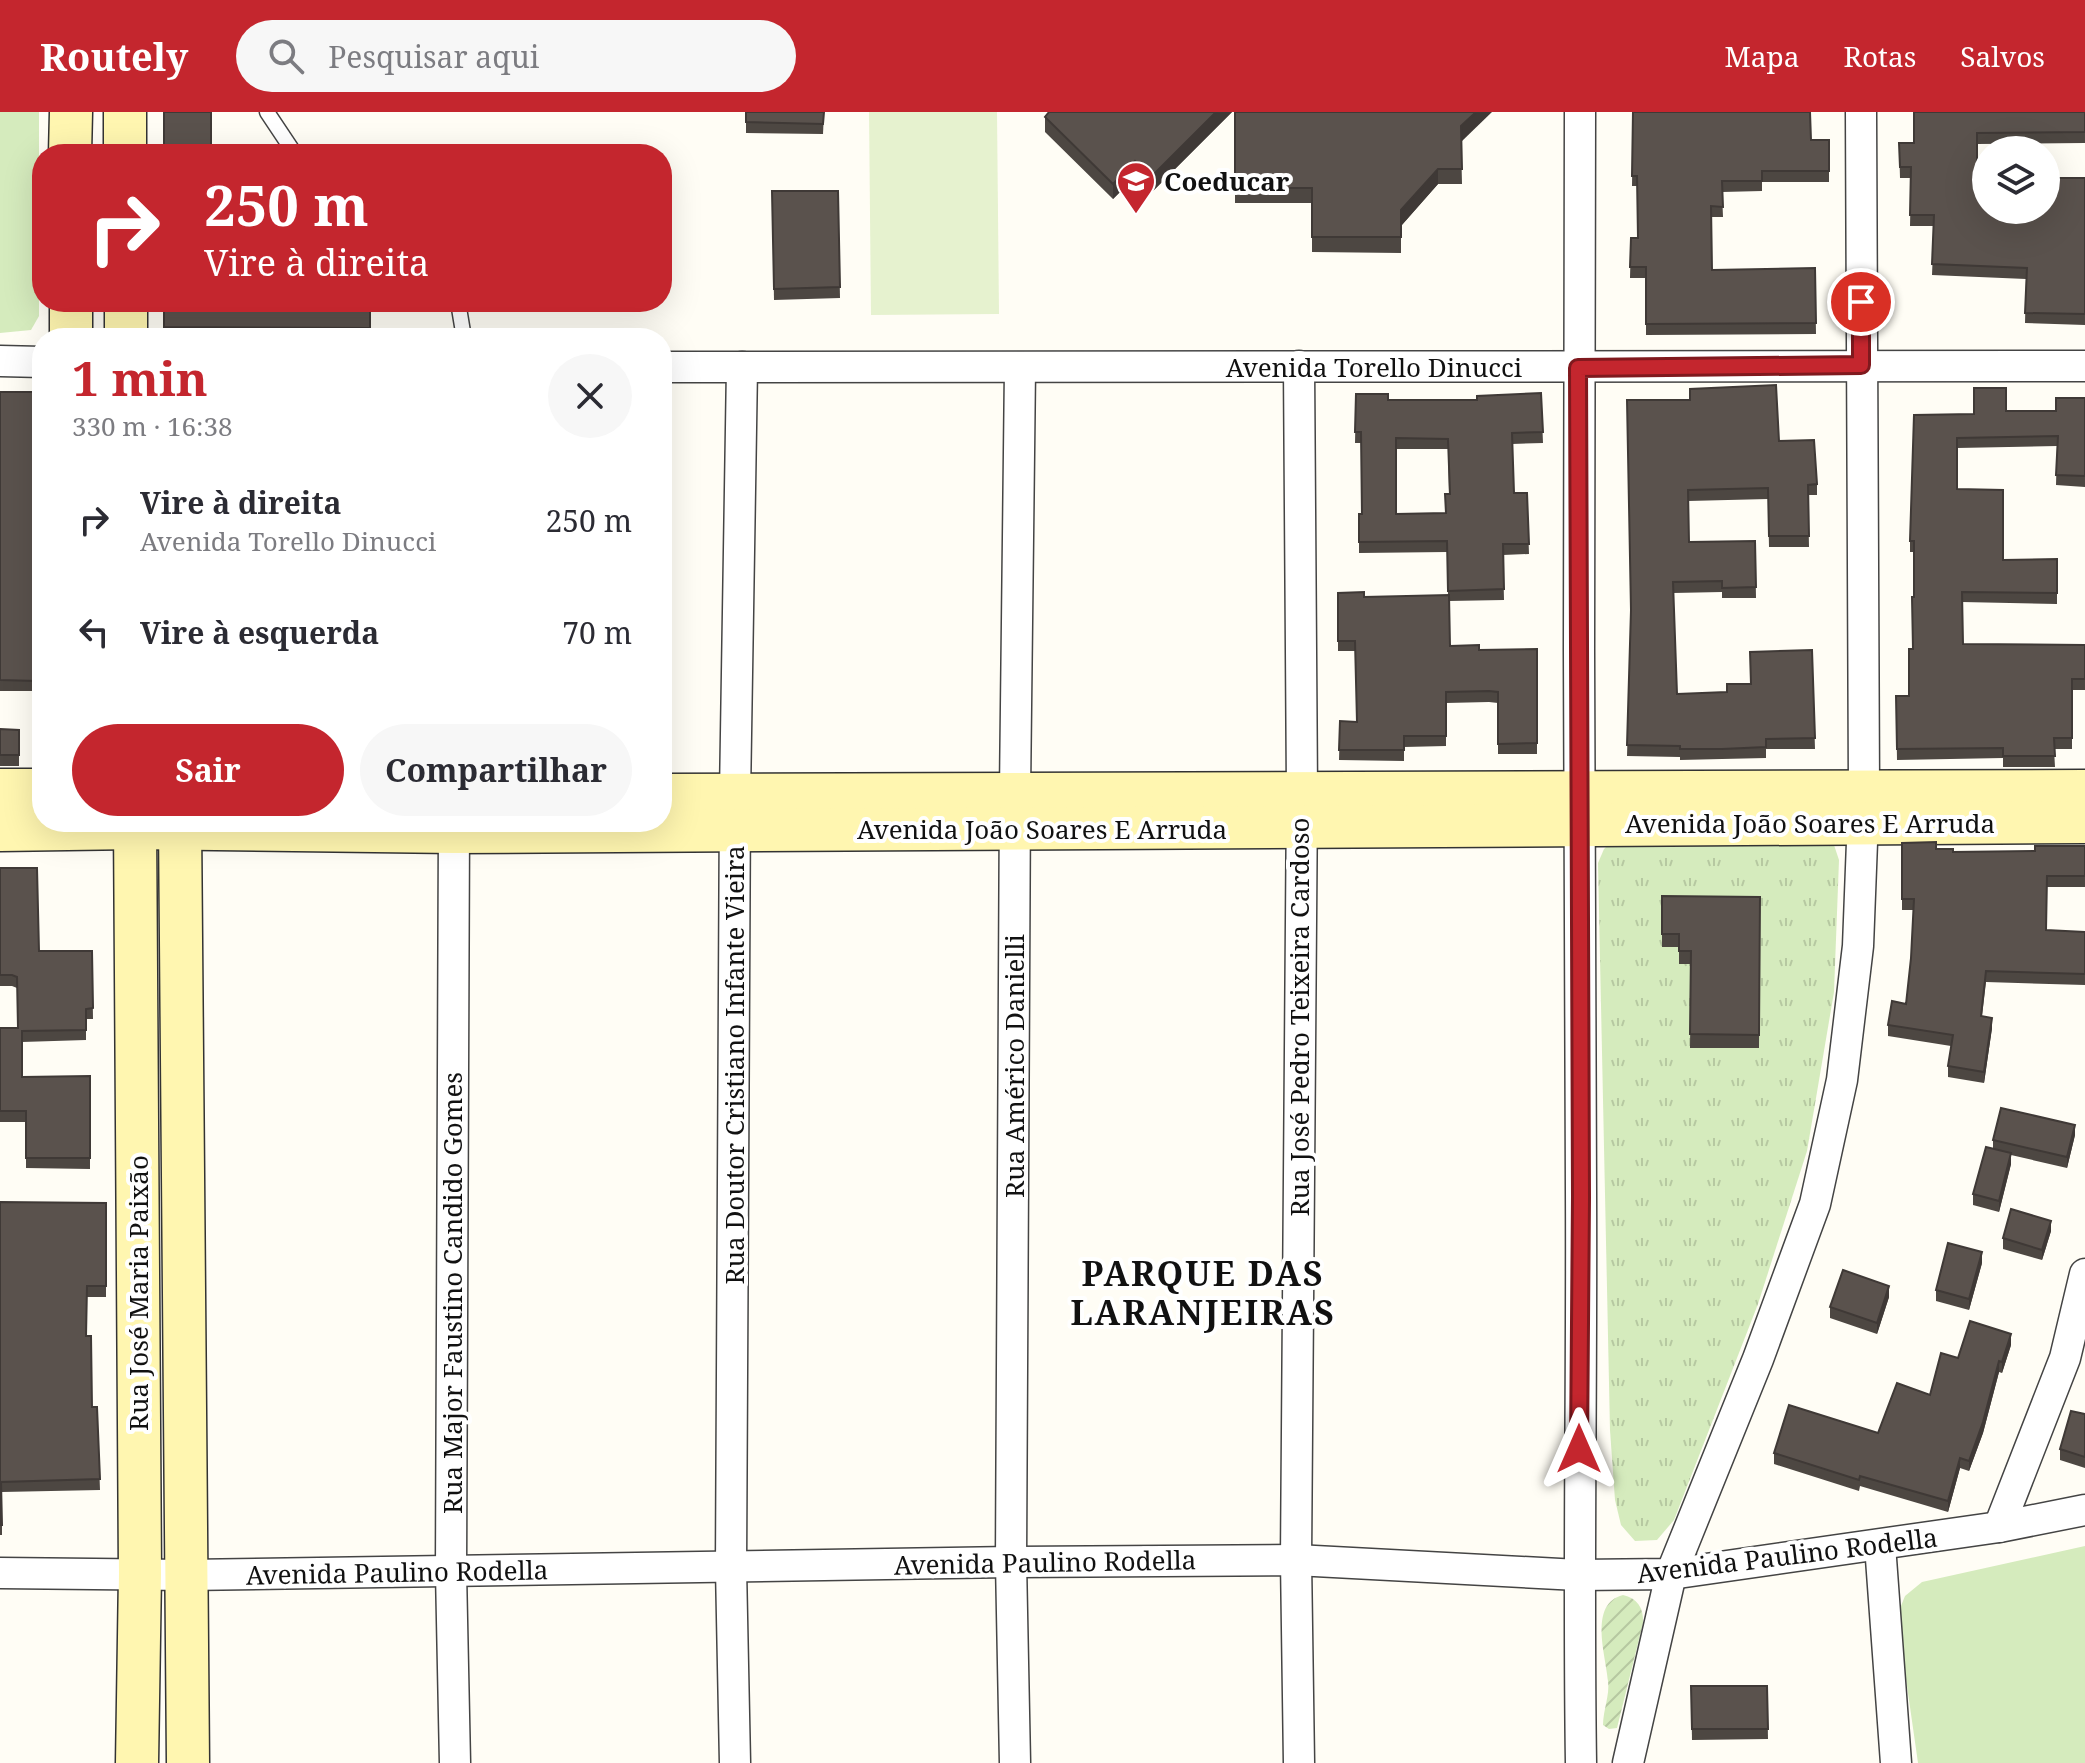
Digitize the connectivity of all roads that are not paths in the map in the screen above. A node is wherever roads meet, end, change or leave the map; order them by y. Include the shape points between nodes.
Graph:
1 (71, 112) edge
2 (125, 112) edge
3 (267, 112) edge
4 (1580, 112) edge
5 (1861, 112) edge
6 (70, 144) edge
7 (125, 144) edge
8 (288, 144) edge
9 (0, 361) edge
10 (32, 362) edge
11 (1861, 365) junction
12 (1299, 366) junction
13 (2085, 366) edge
14 (672, 367) edge
15 (742, 367) junction
16 (1020, 368) junction
17 (1578, 368) junction
18 (0, 790) edge
19 (32, 790) edge
20 (2085, 791) edge
21 (672, 797) edge
22 (1864, 807) junction
23 (1580, 809) junction
24 (1015, 811) junction
25 (1301, 811) junction
26 (736, 812) junction
27 (672, 815) edge
28 (2085, 822) edge
29 (32, 829) edge
30 (0, 830) edge
31 (135, 832) edge
32 (180, 832) edge
33 (454, 832) edge
34 (2085, 1274) edge
35 (2085, 1510) edge
36 (1999, 1527) junction
37 (1880, 1545) junction
38 (1296, 1560) junction
39 (1011, 1562) junction
40 (731, 1568) junction
41 (451, 1572) junction
42 (0, 1573) edge
43 (140, 1574) junction
44 (1671, 1574) junction
45 (187, 1575) junction
46 (1578, 1575) junction
47 (137, 1763) edge
48 (188, 1763) edge
49 (455, 1763) edge
50 (735, 1763) edge
51 (1015, 1763) edge
52 (1299, 1763) edge
53 (1581, 1763) edge
54 (1628, 1763) edge
55 (1896, 1763) edge

1 - 6 street
2 - 7 street
3 - 8 lane
4 - 17 street
5 - 11 street
9 - 10 street
11 - 13 street, Avenida Torello Dinucci
11 - 17 street, Avenida Torello Dinucci
11 - 22 street
12 - 16 street, Avenida Torello Dinucci
12 - 17 street, Avenida Torello Dinucci
12 - 25 street, Rua José Pedro Teixeira Cardoso
14 - 15 street, Avenida Torello Dinucci
15 - 16 street, Avenida Torello Dinucci
15 - 26 street, Rua Doutor Cristiano Infante Vieira
16 - 24 street, Rua Américo Danielli
17 - 23 street
18 - 19 street
20 - 22 street, Avenida João Soares E Arruda
21 - 26 street, Avenida João Soares E Arruda
22 - 23 street, Avenida João Soares E Arruda
22 - 28 street, Avenida João Soares E Arruda
22 - 44 street via 1858,946 1842,1080 1815,1204
23 - 25 street, Avenida João Soares E Arruda
23 - 46 street
24 - 25 street, Avenida João Soares E Arruda
24 - 26 street, Avenida João Soares E Arruda
24 - 39 street, Rua Américo Danielli
25 - 38 street, Rua José Pedro Teixeira Cardoso
26 - 27 street, Avenida João Soares E Arruda
26 - 40 street, Rua Doutor Cristiano Infante Vieira
29 - 30 street, Avenida João Soares E Arruda
31 - 43 street, Rua José Maria Paixão
32 - 45 street, Rua José Maria Paixão
33 - 41 street, Rua Major Faustino Candido Gomes
34 - 36 street via 2065,1358
35 - 36 street, Avenida Paulino Rodella
36 - 37 street, Avenida Paulino Rodella
37 - 44 street, Avenida Paulino Rodella
37 - 55 street
38 - 39 street, Avenida Paulino Rodella
38 - 46 street, Avenida Paulino Rodella
38 - 52 street, Rua José Pedro Teixeira Cardoso
39 - 40 street, Avenida Paulino Rodella
39 - 51 street, Rua Américo Danielli
40 - 41 street, Avenida Paulino Rodella
40 - 50 street, Rua Doutor Cristiano Infante Vieira
41 - 45 street, Avenida Paulino Rodella
41 - 49 street, Rua Major Faustino Candido Gomes
42 - 43 street, Avenida Paulino Rodella
43 - 45 street, Avenida Paulino Rodella
43 - 47 street, Rua José Maria Paixão
44 - 46 street, Avenida Paulino Rodella
44 - 54 street
45 - 48 street, Rua José Maria Paixão
46 - 53 street

